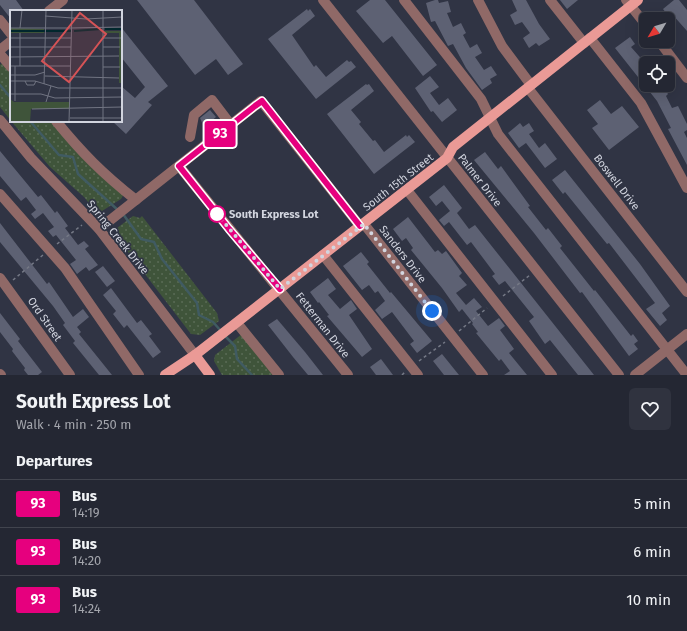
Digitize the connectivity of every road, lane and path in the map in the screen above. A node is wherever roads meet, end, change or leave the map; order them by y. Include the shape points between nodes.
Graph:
1 (323, 0) edge
2 (404, 0) edge
3 (478, 0) edge
4 (550, 0) edge
5 (632, 2) edge
6 (639, 14) edge
7 (0, 20) edge
8 (10, 33) edge
9 (0, 35) edge
10 (10, 38) edge
11 (587, 41) junction
12 (10, 42) edge
13 (664, 48) edge
14 (0, 50) edge
15 (0, 54) edge
16 (10, 66) edge
17 (687, 78) edge
18 (529, 87) junction
19 (490, 118) junction
20 (0, 120) edge
21 (57, 122) edge
22 (231, 125) junction
23 (190, 137) dead end
24 (448, 158) junction
25 (179, 166) junction
26 (687, 188) edge
27 (407, 190) junction
28 (0, 194) edge
29 (136, 200) junction
30 (362, 225) junction
31 (99, 229) junction
32 (323, 255) junction
33 (536, 270) junction
34 (0, 278) edge
35 (280, 289) junction
36 (687, 292) edge
37 (495, 302) junction
38 (237, 322) junction
39 (687, 334) edge
40 (452, 336) junction
41 (667, 350) junction
42 (196, 355) junction
43 (415, 371) edge
44 (70, 375) edge
45 (139, 375) edge
46 (165, 375) edge
47 (210, 375) edge
48 (279, 375) edge
49 (348, 375) edge
50 (402, 375) edge
51 (483, 375) edge
52 (552, 375) edge
53 (619, 375) edge
54 (635, 375) edge
55 (687, 375) edge

1 - 24 street, Palmer Drive
2 - 19 street via 481,99
3 - 18 street, Boswell Drive via 502,46
4 - 11 street
5 - 6 street
5 - 11 main road, South 15th Street
7 - 8 street
9 - 10 street
11 - 18 main road, South 15th Street
11 - 26 street via 641,103
12 - 14 street
13 - 17 street
15 - 16 street
18 - 19 main road, South 15th Street
18 - 36 street, Boswell Drive
19 - 24 main road, South 15th Street via 453,147
19 - 41 street via 498,134
20 - 31 street, Spring Creek Drive via 31,158
21 - 29 street via 106,177
22 - 23 street via 212,100 194,115
22 - 25 street
22 - 30 street, Sanders Drive via 262,101
24 - 27 main road, South 15th Street
24 - 33 street, Palmer Drive
25 - 29 street
25 - 35 street, Fetterman Drive
27 - 30 main road, South 15th Street
27 - 37 street
28 - 45 street via 69,274
29 - 31 street
30 - 32 main road, South 15th Street
30 - 40 street, Sanders Drive
31 - 42 street, Spring Creek Drive
32 - 35 main road, South 15th Street
32 - 43 street
33 - 37 path
33 - 53 street, Palmer Drive
34 - 44 street, Ord Street
35 - 38 main road, South 15th Street
35 - 49 street, Fetterman Drive
37 - 40 path
37 - 52 street
38 - 42 main road, South 15th Street
38 - 48 street
39 - 41 street
40 - 43 path
40 - 51 street, Sanders Drive
41 - 54 street
41 - 55 street
42 - 46 main road, South 15th Street
42 - 47 main road, Spring Creek Drive
43 - 50 path

